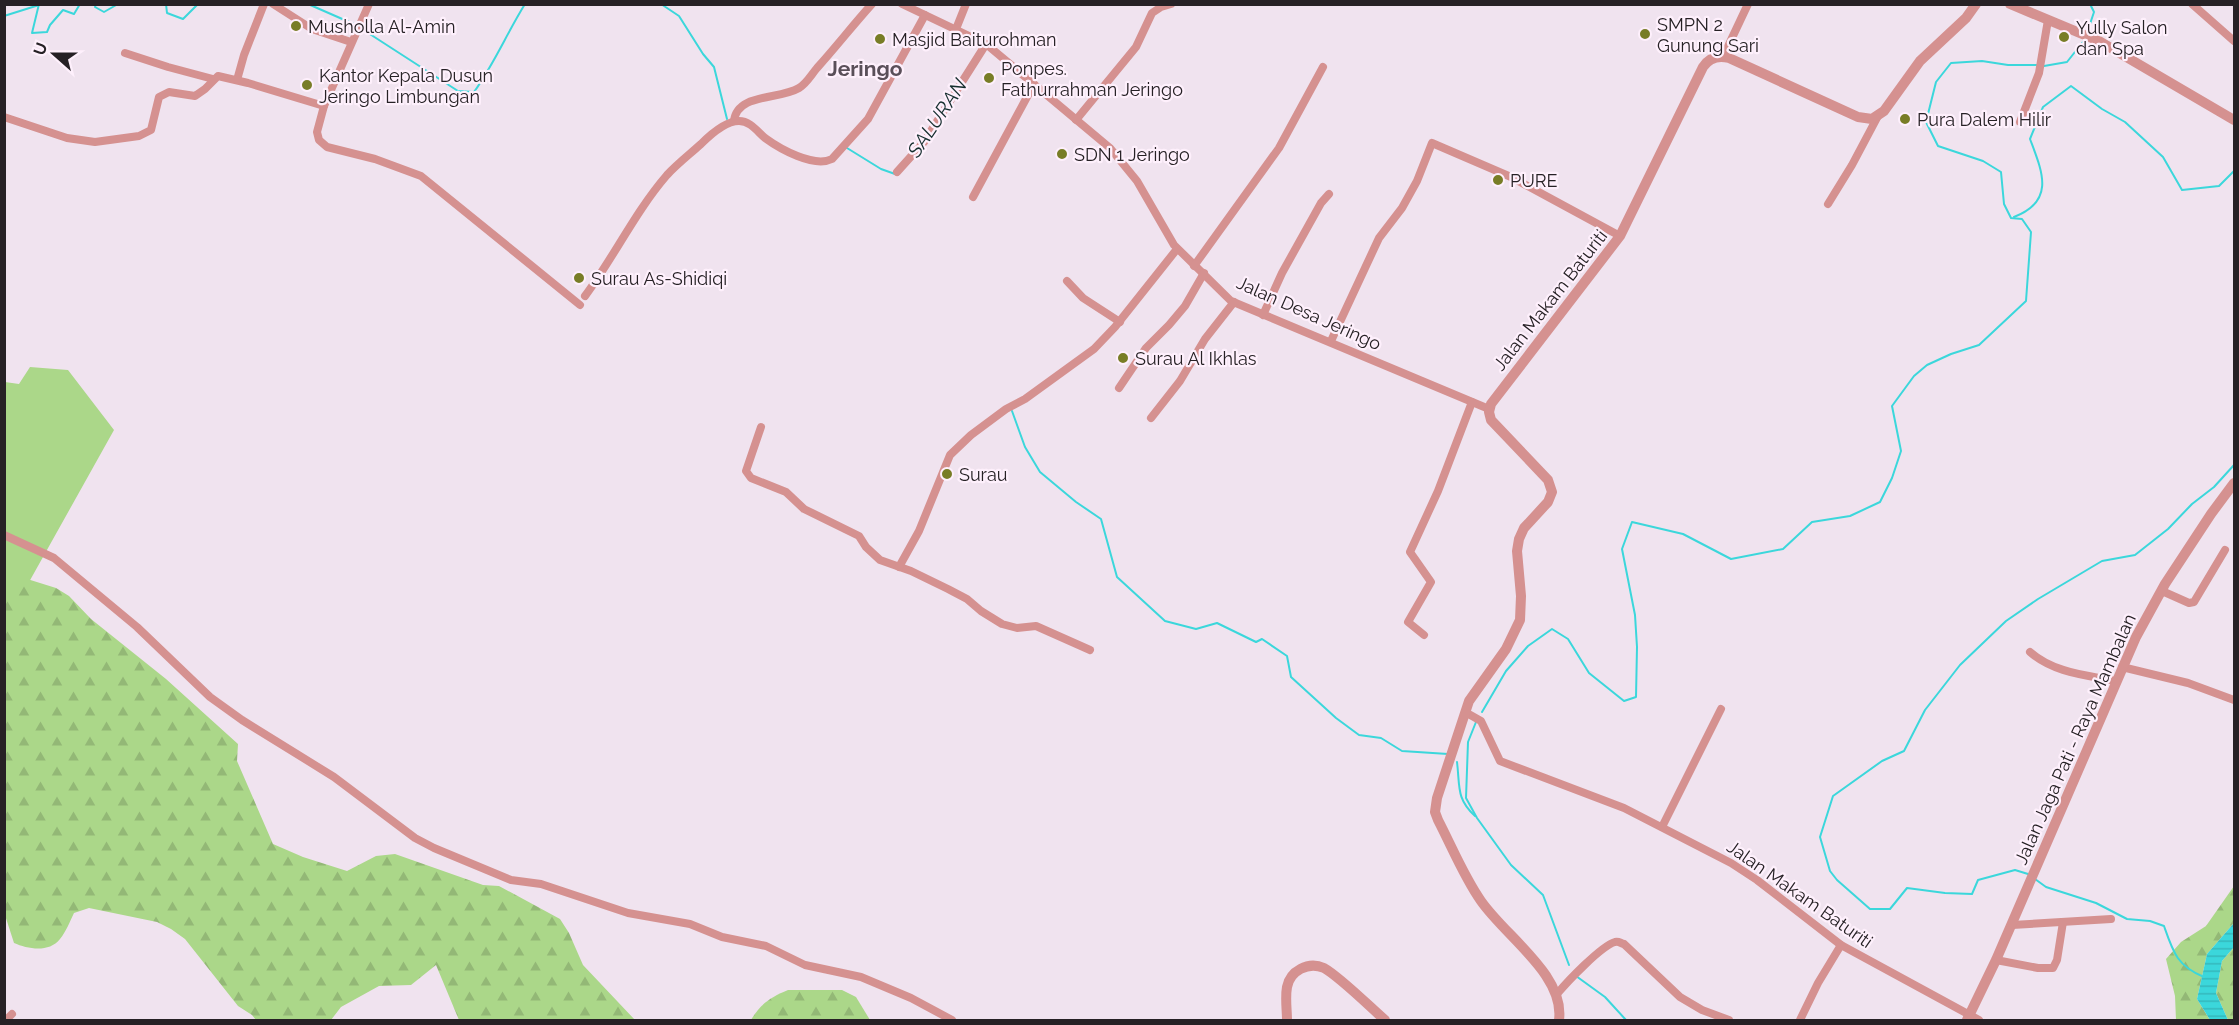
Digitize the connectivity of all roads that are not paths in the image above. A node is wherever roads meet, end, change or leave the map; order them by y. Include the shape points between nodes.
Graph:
1 (264, 4) edge
2 (273, 4) edge
3 (369, 4) edge
4 (872, 4) edge
5 (902, 4) edge
6 (966, 4) edge
7 (1171, 4) edge
8 (1748, 4) edge
9 (1976, 4) edge
10 (2010, 4) edge
11 (2192, 4) edge
12 (916, 7) edge
13 (925, 15) junction
14 (2048, 20) junction
15 (956, 29) junction
16 (2235, 41) edge
17 (351, 42) junction
18 (986, 44) junction
19 (124, 53) dead end
20 (1723, 57) junction
21 (1323, 67) dead end
22 (213, 79) junction
23 (237, 80) junction
24 (1034, 84) junction
25 (324, 106) junction
26 (1878, 116) junction
27 (4, 117) edge
28 (1076, 120) junction
29 (2235, 120) edge
30 (734, 122) junction
31 (2020, 122) dead end
32 (897, 172) dead end
33 (1329, 194) dead end
34 (973, 197) dead end
35 (1828, 204) dead end
36 (1620, 236) junction
37 (1178, 249) junction
38 (1194, 266) junction
39 (1204, 273) junction
40 (1067, 281) dead end
41 (585, 296) dead end
42 (1234, 302) junction
43 (580, 305) dead end
44 (1263, 315) junction
45 (1120, 322) junction
46 (1331, 341) junction
47 (1119, 388) dead end
48 (1472, 402) junction
49 (1489, 409) junction
50 (1151, 418) dead end
51 (761, 428) dead end
52 (2235, 483) edge
53 (4, 535) edge
54 (2225, 550) dead end
55 (898, 567) junction
56 (2162, 591) junction
57 (1424, 635) dead end
58 (1090, 650) dead end
59 (2030, 652) dead end
60 (2122, 667) junction
61 (2116, 681) junction
62 (2235, 700) edge
63 (1721, 709) dead end
64 (1465, 712) junction
65 (1662, 826) junction
66 (2111, 919) dead end
67 (2063, 922) junction
68 (2012, 925) junction
69 (1841, 945) junction
70 (1996, 960) junction
71 (1557, 994) junction
72 (1972, 1019) edge
73 (952, 1020) edge
74 (1287, 1020) edge
75 (1385, 1020) edge
76 (1559, 1020) edge
77 (1729, 1020) edge
78 (1800, 1020) edge

1 - 23 street
2 - 17 street via 312,29
3 - 17 street
4 - 30 street via 805,84 787,94 755,100 739,108
5 - 12 street, Jalan Desa Jeringo
6 - 15 street
7 - 28 street via 1152,13 1136,47
8 - 20 street
9 - 26 street via 1920,61
10 - 14 street
11 - 16 street
12 - 13 street, Jalan Desa Jeringo
13 - 15 street, Jalan Desa Jeringo
13 - 30 street via 868,119 830,160 818,161 792,153 749,124
14 - 29 street via 2099,41
14 - 31 street via 2038,73
15 - 18 street, Jalan Desa Jeringo
17 - 25 street
18 - 24 street, Jalan Desa Jeringo
18 - 32 street via 924,142
19 - 22 street
20 - 26 street via 1861,118
20 - 36 street, Jalan Makam Baturiti via 1712,58 1702,68
21 - 38 street via 1279,148
22 - 23 street via 218,76
22 - 27 street via 195,96 169,92 159,97 151,130 139,136 95,142 67,138
23 - 25 street
24 - 28 street, Jalan Desa Jeringo
24 - 34 street
25 - 43 street via 317,132 327,147 420,176
26 - 35 street
28 - 37 street, Jalan Desa Jeringo via 1125,164
30 - 41 street via 710,136 667,176
33 - 44 street via 1282,273
36 - 46 street via 1511,177 1432,143 1417,181 1380,238
36 - 49 street, Jalan Makam Baturiti
37 - 38 street, Jalan Desa Jeringo
37 - 45 street
38 - 39 street, Jalan Desa Jeringo
39 - 42 street, Jalan Desa Jeringo
39 - 47 street via 1185,306 1146,348
40 - 45 street via 1083,298
42 - 44 street, Jalan Desa Jeringo
42 - 50 street
44 - 46 street, Jalan Desa Jeringo
45 - 55 street via 1082,359 970,435 950,455 919,531
46 - 48 street, Jalan Desa Jeringo
48 - 49 street, Jalan Desa Jeringo
48 - 57 street via 1410,552 1431,582 1408,622
49 - 64 street via 1492,422 1548,480 1552,492 1518,539 1521,610 1514,636 1473,694
51 - 55 street via 747,475 786,492 804,509 859,536 880,560
52 - 56 street, Jalan Jaga Pati - Raya Mambalan
53 - 73 street via 54,558 210,696 434,848 511,880 534,882 628,913 680,921 722,937 766,946 805,965 861,977
54 - 56 street via 2194,602
55 - 58 street via 967,599 1002,624 1017,628 1036,626
56 - 60 street, Jalan Jaga Pati - Raya Mambalan
59 - 61 street via 2057,668
60 - 61 street, Jalan Jaga Pati - Raya Mambalan
60 - 62 street via 2188,683
61 - 68 street, Jalan Jaga Pati - Raya Mambalan
63 - 65 street
64 - 65 street, Jalan Makam Baturiti via 1480,720 1500,761
64 - 71 street via 1436,802 1436,816 1480,899 1548,977
65 - 69 street, Jalan Makam Baturiti via 1758,880
66 - 67 street
67 - 68 street
67 - 70 street via 2053,968
68 - 70 street, Jalan Jaga Pati - Raya Mambalan
69 - 72 street, Jalan Makam Baturiti
69 - 78 street
70 - 72 street, Jalan Jaga Pati - Raya Mambalan
71 - 76 street
71 - 77 street via 1585,965 1618,942 1687,1002
74 - 75 street via 1289,981 1298,970 1315,966 1327,970

